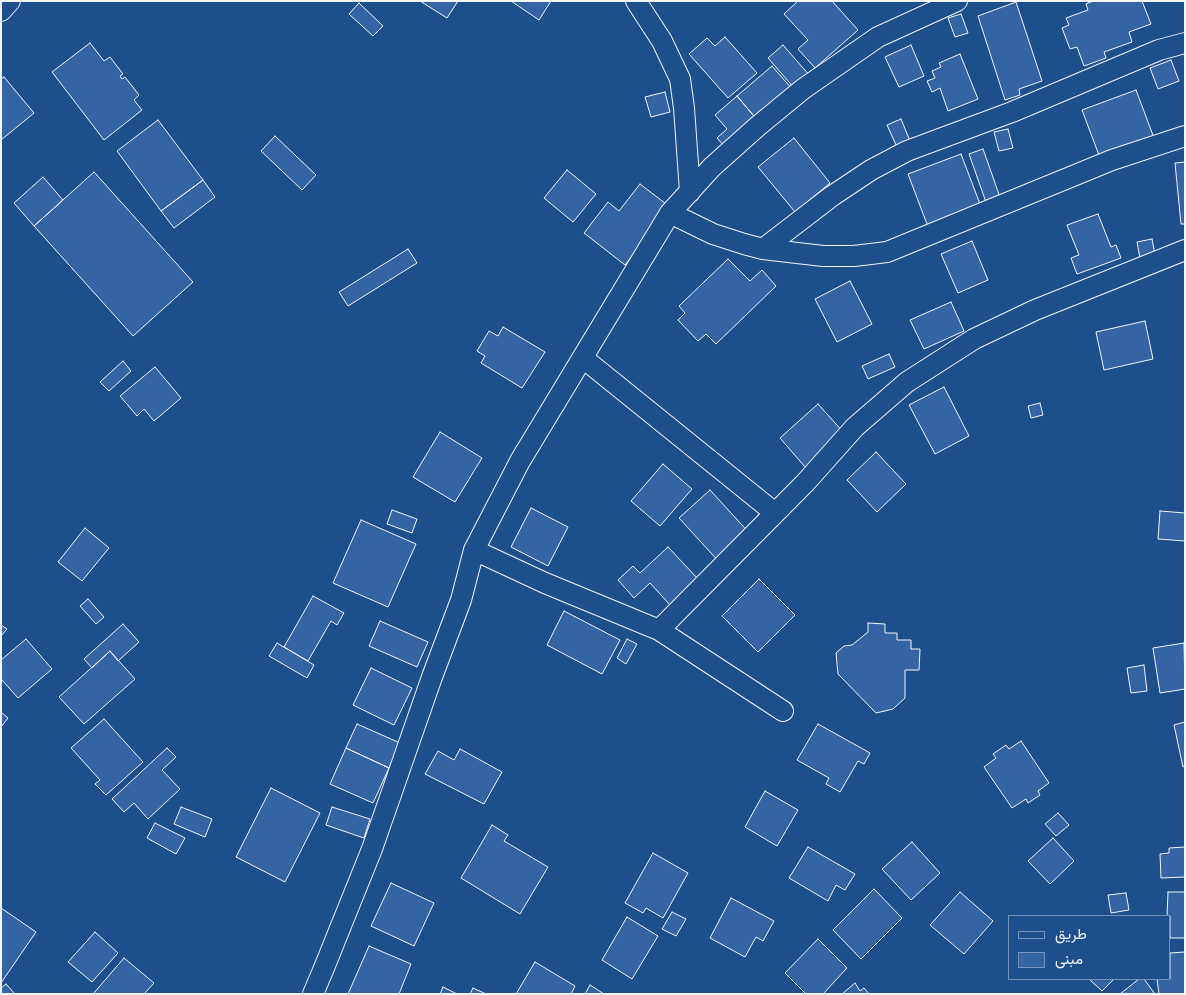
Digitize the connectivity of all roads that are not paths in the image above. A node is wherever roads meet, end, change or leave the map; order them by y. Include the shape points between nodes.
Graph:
1 (10, 1) edge
2 (636, 1) edge
3 (958, 1) edge
4 (1, 10) edge
5 (1185, 42) edge
6 (1185, 136) edge
7 (690, 192) junction
8 (670, 214) junction
9 (763, 249) junction
10 (1185, 250) edge
11 (583, 358) junction
12 (775, 513) junction
13 (474, 550) junction
14 (659, 630) junction
15 (783, 711) dead end
16 (313, 994) edge

1 - 4 street
2 - 7 street via 662,41 680,79
3 - 7 street via 878,37 802,90 712,167
5 - 9 street via 907,151 832,196
6 - 9 street via 1112,160 888,252 823,256
7 - 8 street
8 - 9 street via 713,234
8 - 11 street
10 - 12 street via 1035,310 974,339 907,382 855,427
11 - 12 street
11 - 13 street via 520,461
12 - 14 street
13 - 14 street
13 - 16 street via 461,600 372,849
14 - 15 street

